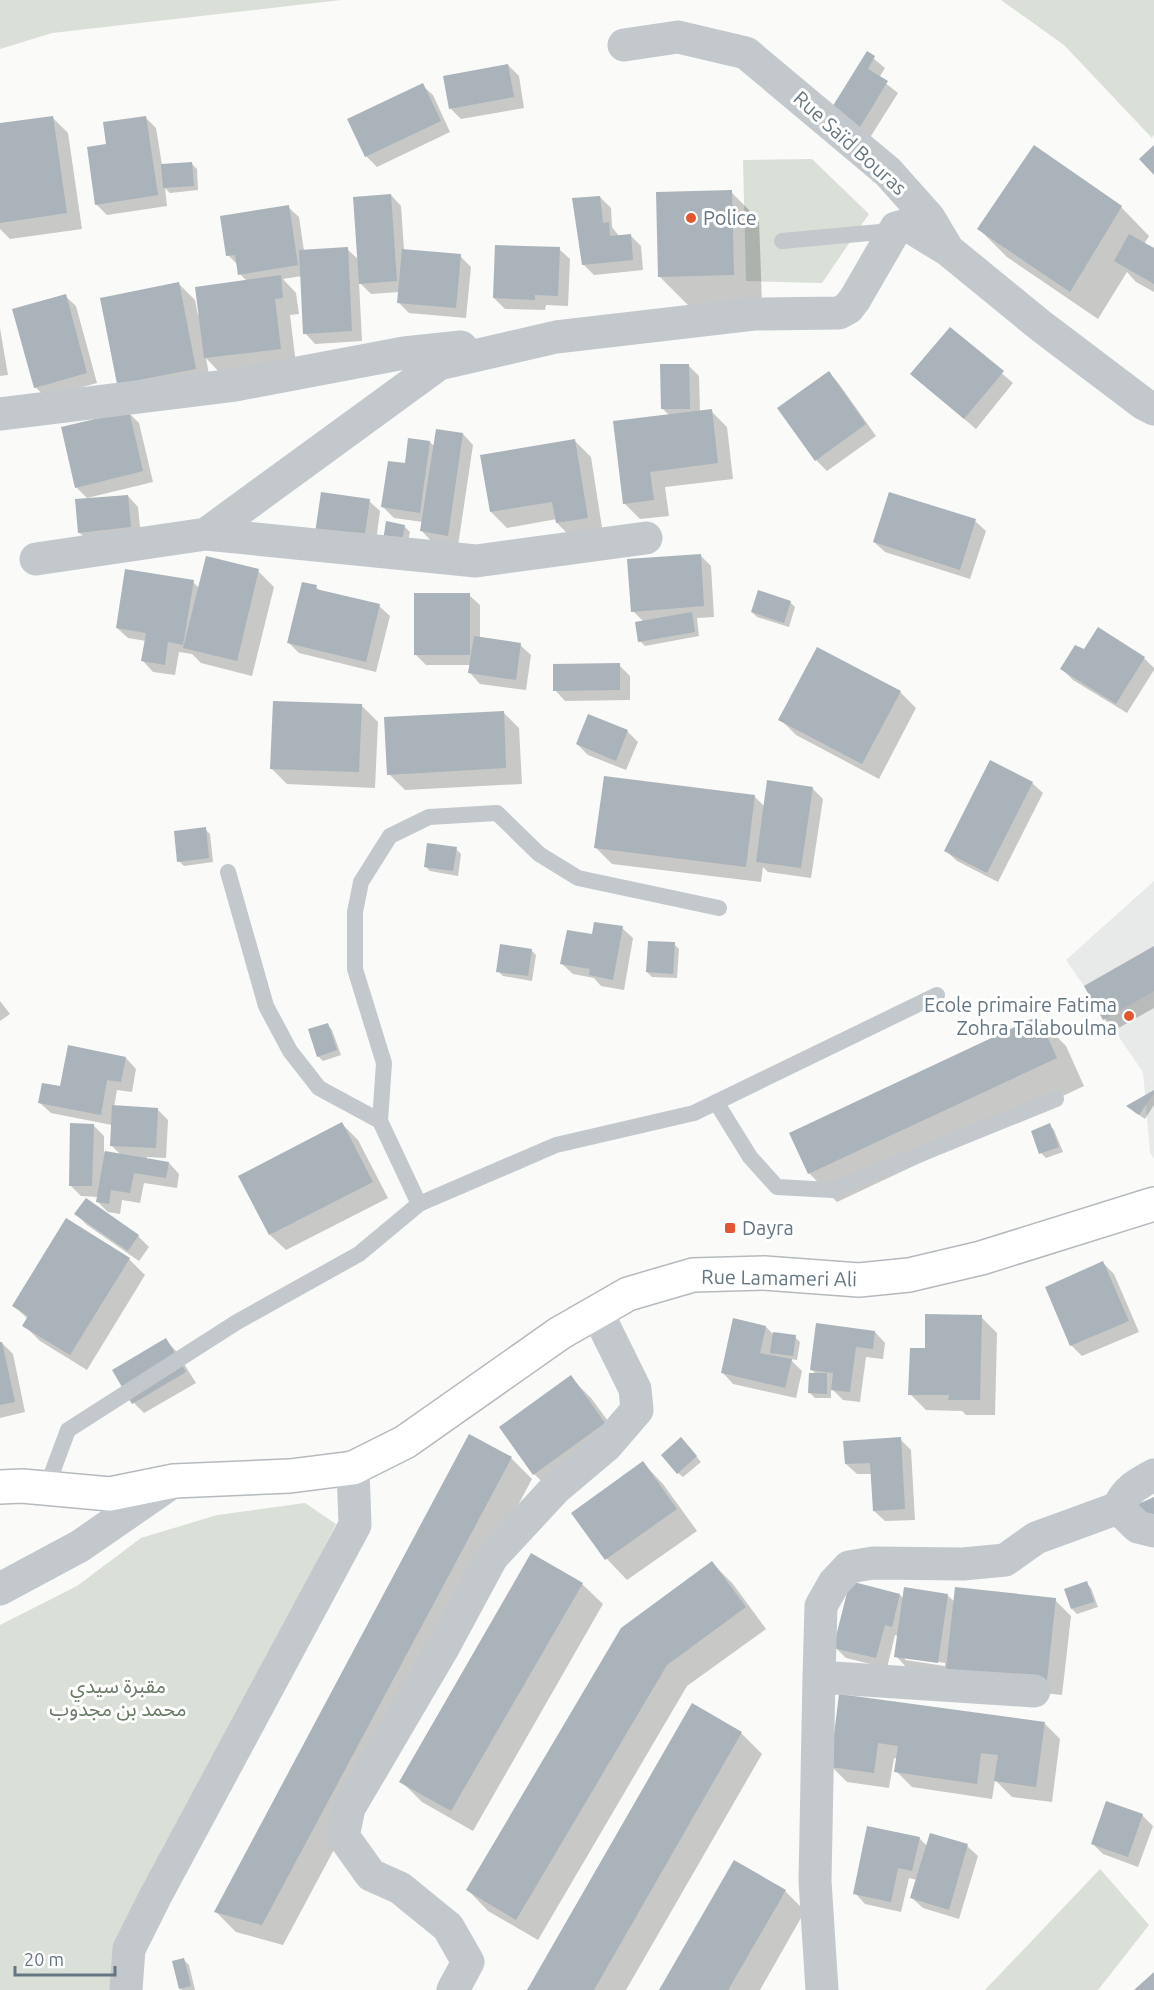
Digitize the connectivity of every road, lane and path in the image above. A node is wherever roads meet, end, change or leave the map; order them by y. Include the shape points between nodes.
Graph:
1 (624, 45) dead end
2 (896, 228) junction
3 (782, 241) dead end
4 (948, 250) junction
5 (556, 337) junction
6 (1154, 409) edge
7 (0, 414) edge
8 (206, 534) junction
9 (646, 538) dead end
10 (36, 559) dead end
11 (228, 872) dead end
12 (719, 908) dead end
13 (937, 995) dead end
14 (1056, 1099) dead end
15 (716, 1102) junction
16 (380, 1121) junction
17 (419, 1204) junction
18 (1154, 1204) edge
19 (597, 1312) junction
20 (353, 1468) junction
21 (1154, 1475) edge
22 (174, 1481) junction
23 (0, 1487) edge
24 (46, 1489) junction
25 (1118, 1508) junction
26 (1154, 1531) edge
27 (0, 1589) edge
28 (819, 1677) junction
29 (1034, 1691) dead end
30 (126, 1990) edge
31 (453, 1990) edge
32 (822, 1990) edge

1 - 4 street, Rue Saïd Bouras via 678,37 746,53 888,172 929,218
2 - 3 lane
2 - 4 street via 907,225
2 - 5 street via 855,299 839,312 754,314
4 - 6 street, Rue Saïd Bouras via 1041,326
5 - 7 street via 404,352 235,385
5 - 8 street via 439,364
8 - 9 street via 476,561
8 - 10 street
11 - 16 lane via 266,1006 290,1051 319,1088
12 - 16 lane via 578,878 539,855 497,813 429,817 390,836 361,882 355,912 356,969 384,1063
13 - 15 lane
14 - 15 lane via 832,1190 777,1187 750,1157
15 - 17 lane via 694,1113 556,1145
16 - 17 lane
17 - 24 lane via 358,1254 237,1322 68,1430
18 - 19 main road, Rue Lamameri Ali via 981,1258 909,1275 860,1280 764,1273 693,1275 628,1294
19 - 20 main road, Rue Lamameri Ali via 560,1333 405,1442
19 - 31 street via 635,1389 637,1410 606,1446 555,1489 492,1557 349,1808 343,1836 371,1875 400,1888 448,1927 468,1962
20 - 22 main road, Rue Lamameri Ali via 290,1476
20 - 30 street via 355,1525 129,1949
21 - 25 street via 1124,1496
22 - 24 main road, Rue Lamameri Ali via 110,1494
22 - 27 street via 80,1546
23 - 24 main road, Rue Lamameri Ali
25 - 26 street via 1138,1527
25 - 28 street via 1036,1539 1005,1560 849,1567 821,1606
28 - 29 street
28 - 32 street via 815,1881

